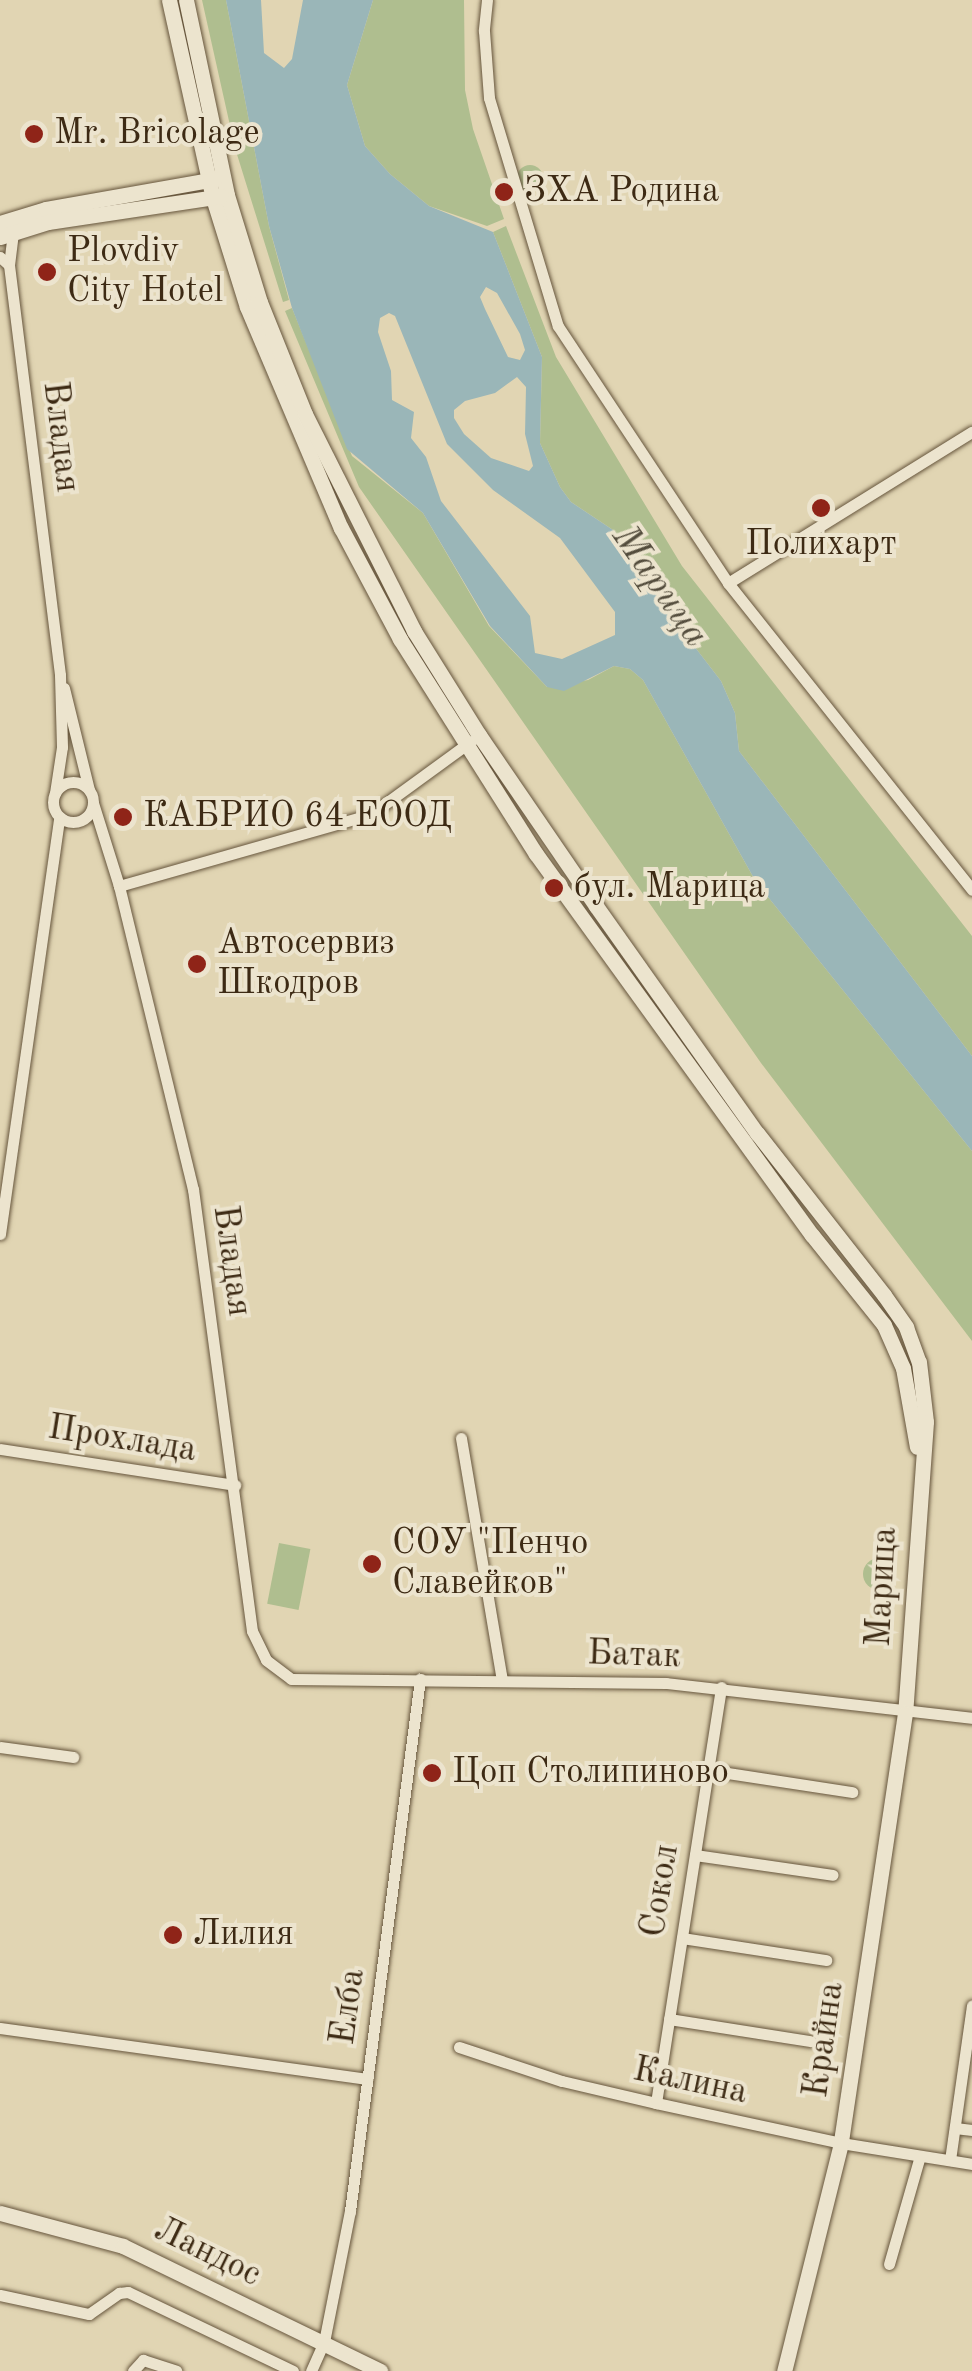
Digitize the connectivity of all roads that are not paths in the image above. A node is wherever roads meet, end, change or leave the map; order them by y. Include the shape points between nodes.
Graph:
1 (168, 0) edge
2 (186, 0) edge
3 (487, 0) edge
4 (216, 179) junction
5 (220, 196) junction
6 (4, 231) edge
7 (5, 261) edge
8 (972, 432) edge
9 (728, 583) junction
10 (60, 675) junction
11 (478, 736) junction
12 (464, 746) junction
13 (55, 793) junction
14 (91, 797) junction
15 (59, 818) junction
16 (78, 822) junction
17 (105, 845) junction
18 (119, 886) junction
19 (972, 890) edge
20 (0, 1234) edge
21 (462, 1438) dead end
22 (0, 1450) edge
23 (920, 1465) junction
24 (236, 1485) junction
25 (291, 1678) joint
26 (420, 1678) junction
27 (502, 1680) junction
28 (721, 1687) junction
29 (905, 1713) junction
30 (972, 1718) edge
31 (0, 1747) edge
32 (73, 1756) dead end
33 (708, 1770) junction
34 (852, 1792) dead end
35 (695, 1855) junction
36 (833, 1875) dead end
37 (682, 1938) junction
38 (826, 1960) dead end
39 (972, 2006) edge
40 (669, 2019) junction
41 (0, 2028) edge
42 (810, 2041) dead end
43 (459, 2048) dead end
44 (367, 2079) junction
45 (656, 2103) junction
46 (954, 2128) junction
47 (972, 2130) edge
48 (841, 2143) junction
49 (920, 2156) junction
50 (950, 2160) junction
51 (972, 2164) edge
52 (0, 2213) edge
53 (889, 2264) dead end
54 (0, 2295) edge
55 (324, 2342) junction
56 (264, 2357) junction
57 (133, 2371) edge
58 (176, 2371) edge
59 (258, 2371) edge
60 (293, 2371) edge
61 (310, 2371) edge
62 (380, 2371) edge
63 (784, 2371) edge

1 - 4 street, Марица
2 - 4 street, Марица
3 - 9 street via 490,98 558,326
4 - 5 street, Марица
4 - 6 street via 46,209
5 - 6 street
5 - 11 street, Марица via 314,432 414,631
5 - 12 street, Марица via 268,364 340,528
6 - 7 street, Владая
7 - 10 street, Владая
8 - 9 street
9 - 19 street
10 - 13 street, Владая via 62,747
10 - 14 street, Владая
11 - 12 street
11 - 23 street, Марица via 758,1133 906,1327 926,1422
12 - 18 street via 371,814
12 - 23 street, Марица via 570,902 884,1325 903,1368
13 - 14 street via 72,782
13 - 15 street, Владая
14 - 16 street via 89,816
14 - 17 street, Владая
15 - 16 street
15 - 20 street, Владая
16 - 17 street
17 - 18 street, Владая
18 - 24 street, Владая via 192,1189
21 - 27 street
22 - 24 street, Прохлада
23 - 29 street, Марица
24 - 25 street, Владая via 252,1631 266,1660
25 - 26 street, Батак
26 - 27 street, Батак
26 - 44 street, Елба
27 - 28 street, Батак
28 - 29 street, Батак
28 - 33 street, Сокол
29 - 30 street, Батак
29 - 48 street, Крайна
31 - 32 street
33 - 34 street
33 - 35 street, Сокол
35 - 36 street
35 - 37 street, Сокол
37 - 38 street
37 - 40 street, Сокол
39 - 46 street
40 - 42 street
40 - 45 street, Сокол
41 - 44 street
43 - 45 street, Калина via 562,2082
44 - 55 street, Елба
45 - 48 street, Калина
46 - 47 street
46 - 50 street
48 - 49 street, Калина
48 - 63 street, Крайна
49 - 50 street, Калина
49 - 53 street
50 - 51 street, Калина
52 - 55 street, Ландос via 123,2246
54 - 56 street via 90,2314 128,2292
55 - 61 street, Елба
55 - 62 street, Ландос
56 - 59 street
56 - 60 street
57 - 58 street via 142,2360

